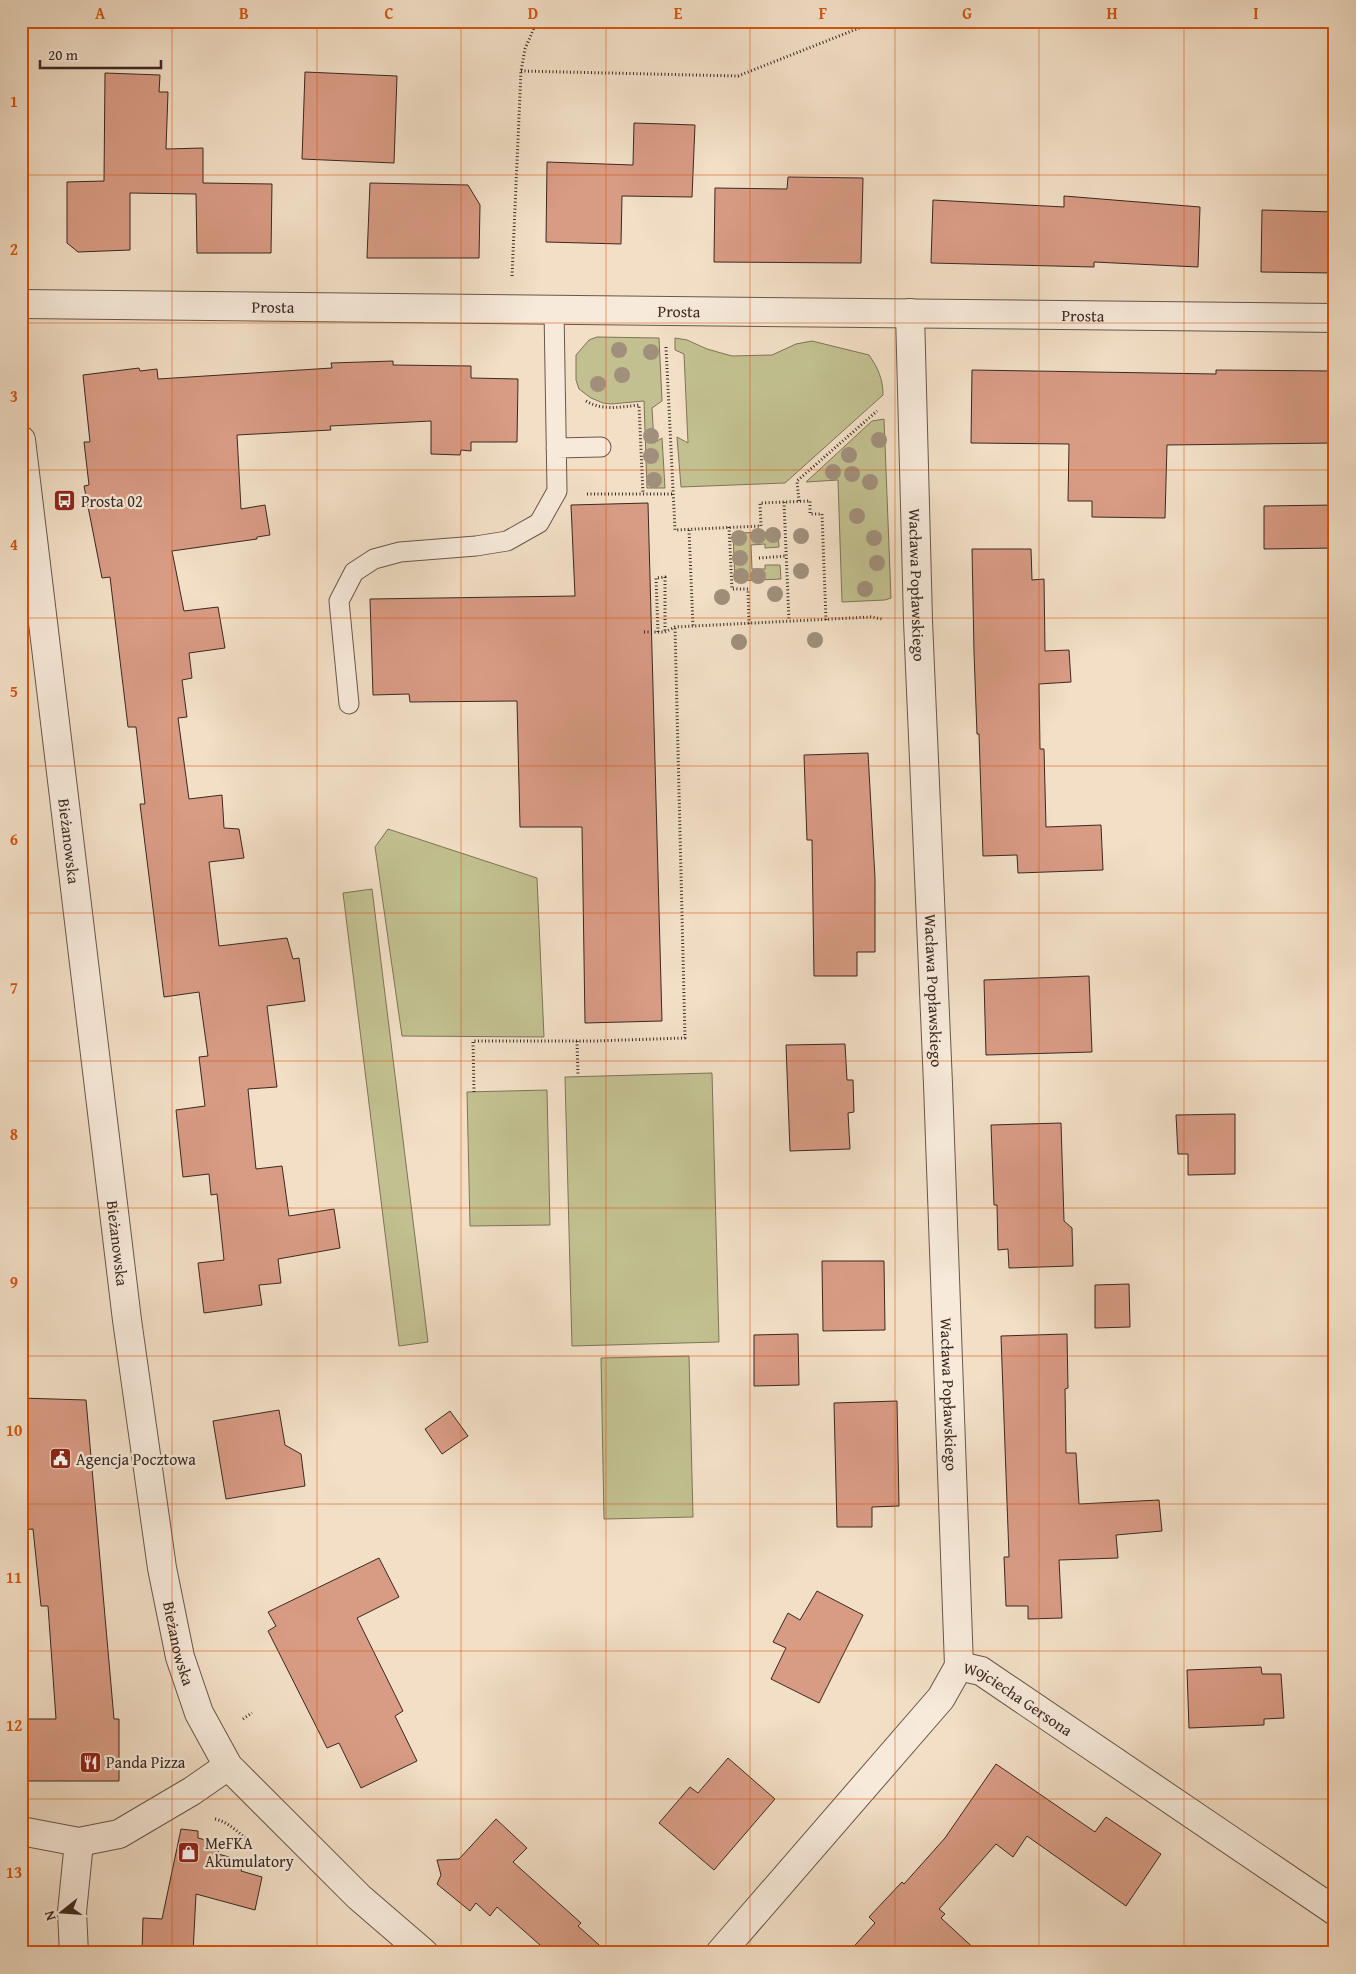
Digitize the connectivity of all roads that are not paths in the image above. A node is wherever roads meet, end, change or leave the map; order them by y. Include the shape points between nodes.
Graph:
1 (21, 304) edge
2 (554, 309) junction
3 (910, 313) junction
4 (1335, 318) edge
5 (21, 440) edge
6 (601, 447) dead end
7 (556, 448) junction
8 (349, 704) dead end
9 (959, 1666) junction
10 (228, 1766) junction
11 (21, 1831) edge
12 (79, 1842) junction
13 (1335, 1912) edge
14 (74, 1953) edge
15 (424, 1953) edge
16 (720, 1953) edge

1 - 2 street, Prosta
2 - 3 street, Prosta
2 - 7 lane
3 - 4 street, Prosta
3 - 9 street, Wacława Popławskiego via 918,621
5 - 10 street, Bieżanowska via 127,1320 162,1568 180,1657 199,1713
6 - 7 lane
7 - 8 lane via 557,491 539,523 507,541 400,552 374,559 354,572 339,601
9 - 13 street, Wojciecha Gersona via 981,1671
9 - 16 street, Wojciecha Gersona via 941,1698
10 - 12 street via 119,1834
10 - 15 street, Bieżanowska via 359,1897
11 - 12 street
12 - 14 street via 72,1912

